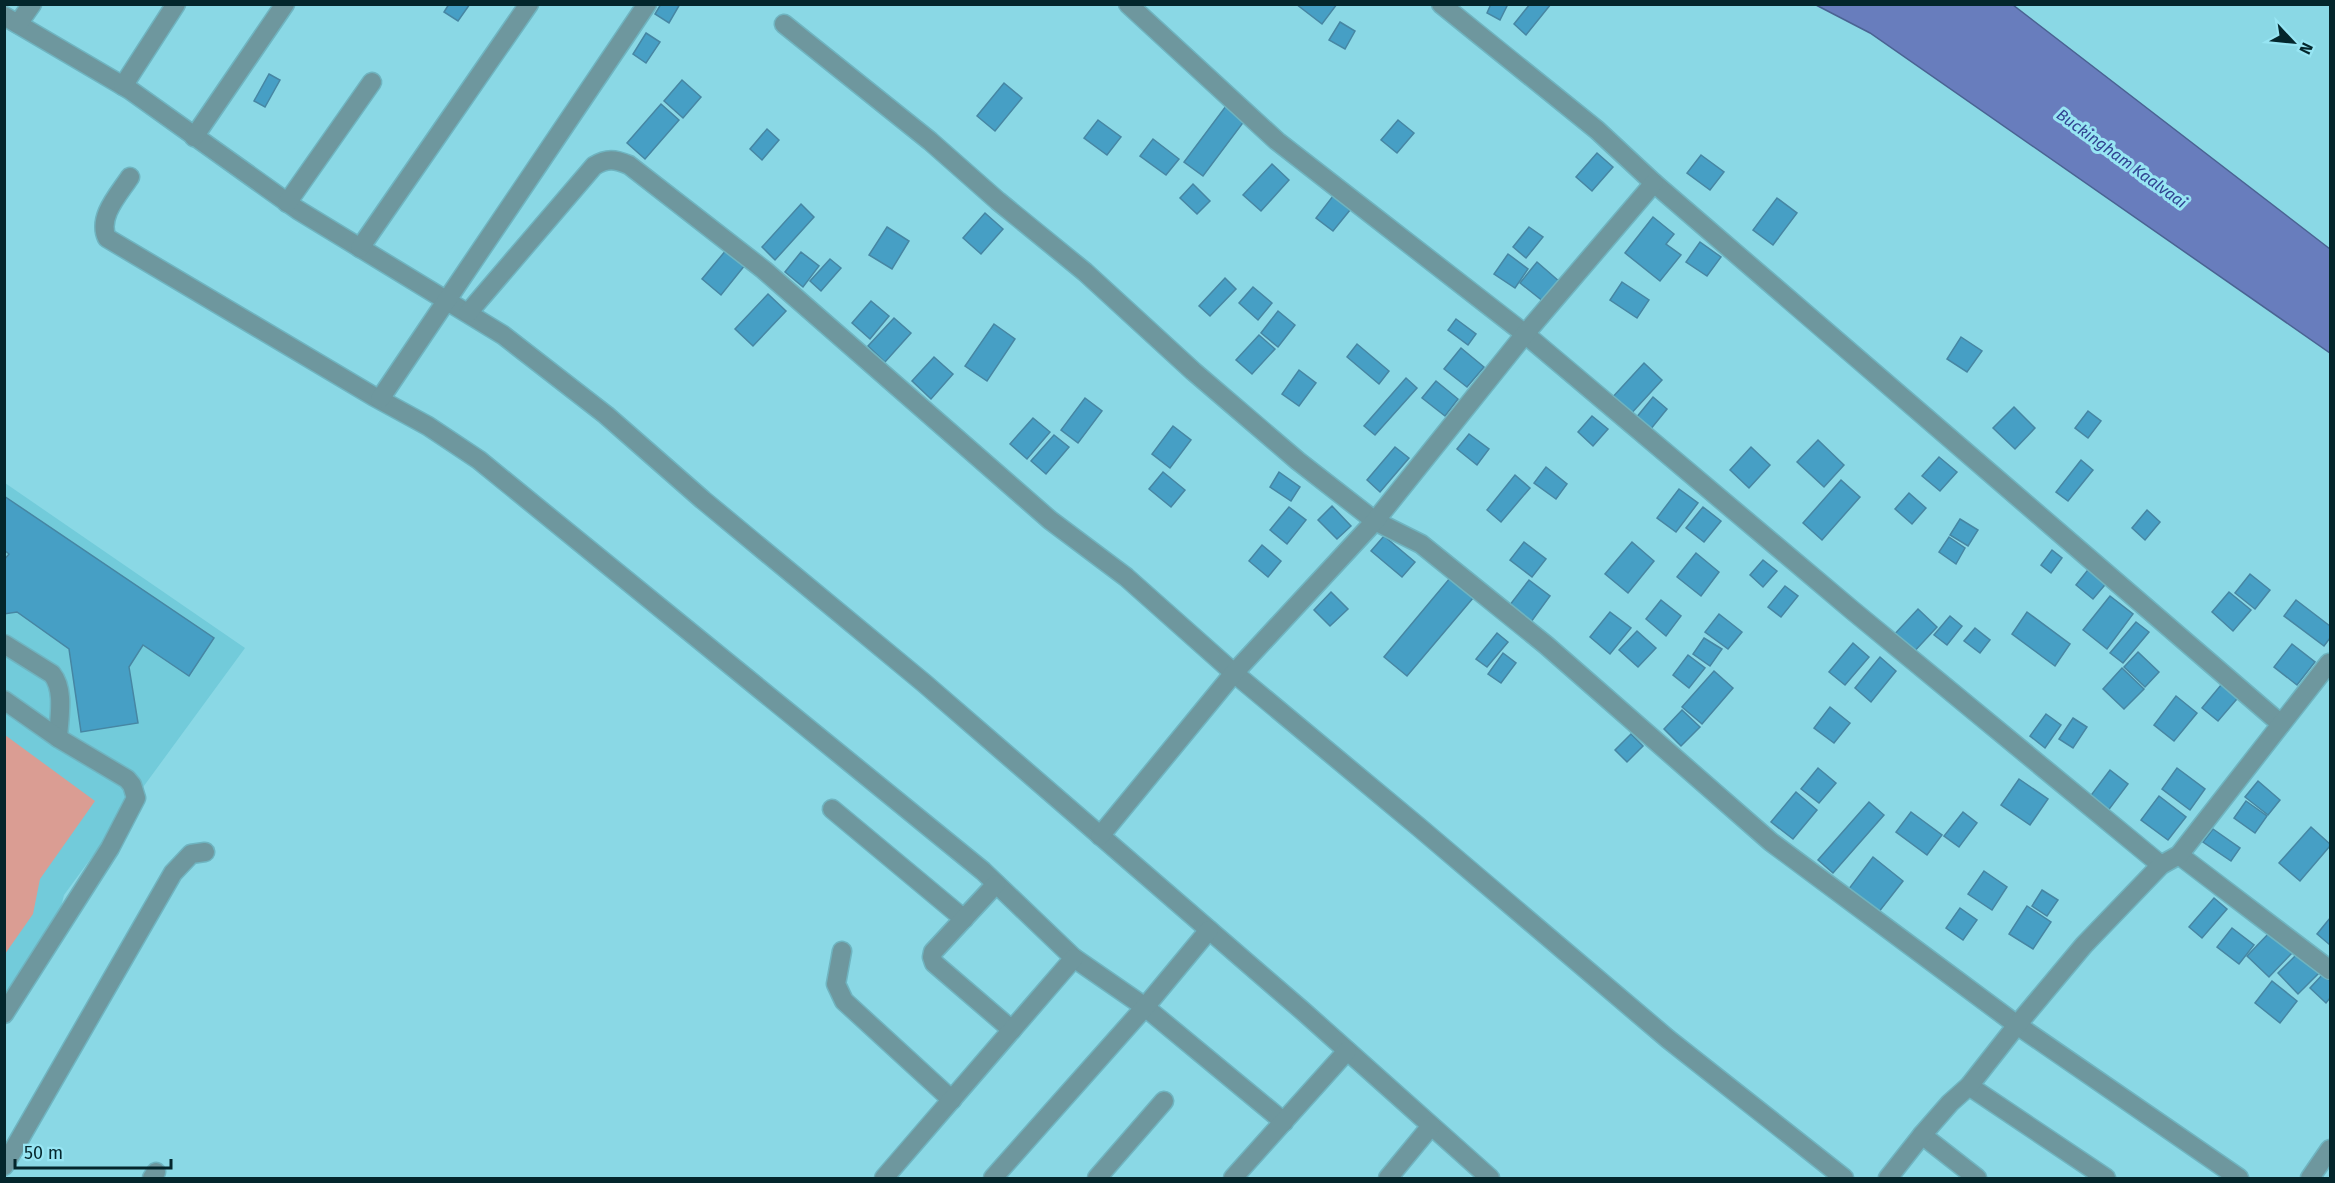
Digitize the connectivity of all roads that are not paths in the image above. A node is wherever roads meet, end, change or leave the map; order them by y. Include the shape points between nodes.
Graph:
1 (32, 4) edge
2 (176, 4) edge
3 (285, 4) edge
4 (529, 4) edge
5 (647, 4) edge
6 (1128, 4) edge
7 (1441, 4) edge
8 (11, 20) edge
9 (784, 24) dead end
10 (372, 82) dead end
11 (123, 86) junction
12 (194, 137) junction
13 (130, 177) dead end
14 (1654, 183) junction
15 (287, 203) junction
16 (360, 248) junction
17 (447, 300) junction
18 (468, 313) junction
19 (1525, 334) junction
20 (380, 399) junction
21 (1375, 520) junction
22 (4, 644) edge
23 (2329, 663) edge
24 (1234, 673) junction
25 (4, 700) edge
26 (2282, 724) junction
27 (58, 738) junction
28 (832, 809) dead end
29 (1100, 836) junction
30 (205, 852) dead end
31 (2179, 855) junction
32 (2161, 865) junction
33 (996, 884) junction
34 (964, 919) junction
35 (1209, 930) junction
36 (843, 951) dead end
37 (1074, 958) junction
38 (2331, 970) edge
39 (1145, 1007) junction
40 (4, 1014) edge
41 (2017, 1025) junction
42 (1011, 1030) junction
43 (1347, 1051) junction
44 (1969, 1086) junction
45 (952, 1100) junction
46 (1164, 1101) dead end
47 (1284, 1122) junction
48 (1431, 1126) junction
49 (1922, 1136) junction
50 (2331, 1149) edge
51 (4, 1166) edge
52 (1390, 1178) edge
53 (884, 1179) edge
54 (993, 1179) edge
55 (1097, 1179) edge
56 (1233, 1179) edge
57 (1490, 1179) edge
58 (1844, 1179) edge
59 (1888, 1179) edge
60 (1977, 1179) edge
61 (2106, 1179) edge
62 (2239, 1179) edge
63 (2310, 1179) edge

1 - 8 street
2 - 11 street
3 - 12 street
4 - 16 street
5 - 17 street
6 - 19 street via 1277,141
7 - 14 street via 1596,130
8 - 11 street
9 - 21 street via 1085,272 1298,461
10 - 15 street
11 - 12 street
12 - 15 street
13 - 20 street via 108,212 104,224 107,238
14 - 19 street
14 - 26 street
15 - 16 street
16 - 17 street
17 - 18 street
17 - 20 street
18 - 24 street via 594,166 616,159 629,165 764,270 1050,520 1126,577
18 - 29 street via 503,335 606,415
19 - 21 street
19 - 32 street
20 - 33 street via 428,426 514,486
21 - 24 street
21 - 41 street via 1421,544 1546,645 1771,842
22 - 27 street via 56,679
23 - 26 street
24 - 29 street
24 - 58 street via 1668,1039
25 - 27 street
26 - 31 street
27 - 40 street via 127,779 136,798 110,848
28 - 34 street
29 - 35 street
30 - 51 street via 191,854 173,873
31 - 32 street
31 - 38 street
32 - 41 street via 2084,945
33 - 34 street
33 - 37 street
34 - 42 street via 933,952 934,963
35 - 39 street
35 - 43 street
36 - 45 street via 836,984 844,1002
37 - 39 street
37 - 42 street
39 - 47 street
39 - 54 street
41 - 44 street
41 - 62 street
42 - 45 street
43 - 47 street
43 - 48 street
44 - 49 street
44 - 61 street
45 - 53 street
46 - 55 street
47 - 56 street
48 - 52 street
48 - 57 street
49 - 59 street
49 - 60 street
50 - 63 street

